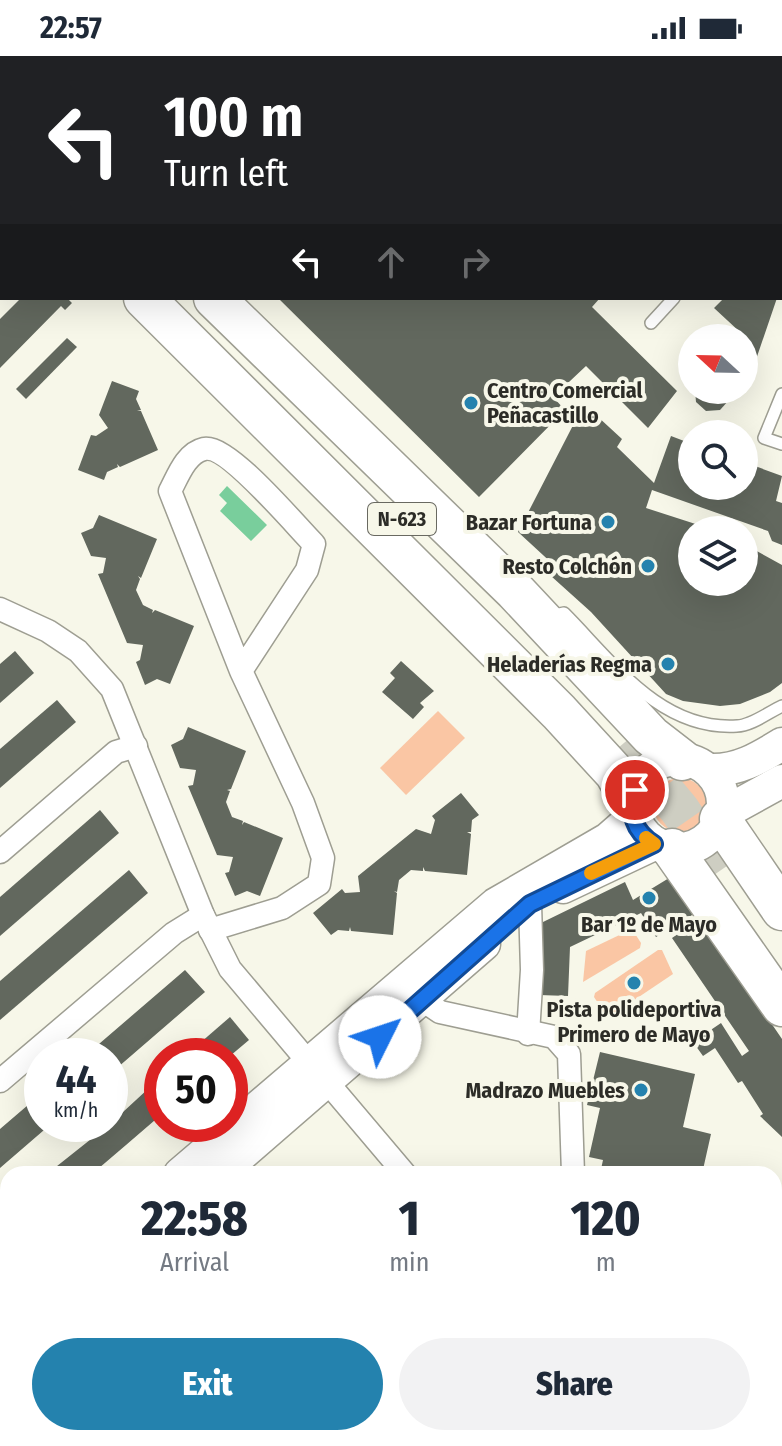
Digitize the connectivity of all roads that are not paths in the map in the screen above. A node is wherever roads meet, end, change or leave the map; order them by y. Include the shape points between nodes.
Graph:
1 (146, 300) edge
2 (179, 300) edge
3 (216, 300) edge
4 (672, 300) edge
5 (651, 323) dead end
6 (782, 394) edge
7 (782, 444) edge
8 (3, 615) edge
9 (540, 618) junction
10 (241, 671) junction
11 (782, 706) edge
12 (624, 743) tunnel mouth
13 (782, 744) edge
14 (136, 746) junction
15 (696, 765) junction
16 (782, 781) edge
17 (632, 810) junction
18 (722, 816) junction
19 (663, 847) junction
20 (0, 852) edge
21 (727, 878) tunnel mouth
22 (530, 904) junction
23 (782, 910) edge
24 (207, 923) junction
25 (782, 960) edge
26 (422, 1000) junction
27 (782, 1006) edge
28 (528, 1034) junction
29 (319, 1073) junction
30 (0, 1081) edge
31 (191, 1166) edge
32 (227, 1166) edge
33 (398, 1166) edge
34 (573, 1166) edge

1 - 17 highway via 559,712 615,773
2 - 12 highway, N-623 via 549,659
3 - 9 highway
4 - 5 lane
6 - 7 lane via 764,438
8 - 14 street via 63,640 94,666 112,689
9 - 11 lane via 564,613 655,705 685,719 739,727
9 - 15 highway via 651,736
10 - 10 street via 170,491 187,460 202,449 215,449 233,460 314,544 307,570
10 - 24 street via 281,751 323,858 319,884 282,908
13 - 15 main road via 743,765
14 - 20 street via 116,752
14 - 24 street
15 - 17 main road via 667,761 647,772
15 - 18 main road via 722,787
16 - 18 main road via 746,797
17 - 19 main road via 636,829
17 - 29 main road via 608,839 496,904
18 - 19 main road via 700,842
18 - 23 highway
19 - 22 main road
19 - 27 highway
21 - 25 highway
22 - 26 main road
22 - 28 street
24 - 29 street via 230,969
24 - 30 street via 174,933
26 - 28 street via 440,1012
26 - 29 main road
28 - 34 street via 554,1037 569,1054
29 - 31 main road
29 - 32 main road
29 - 33 street

